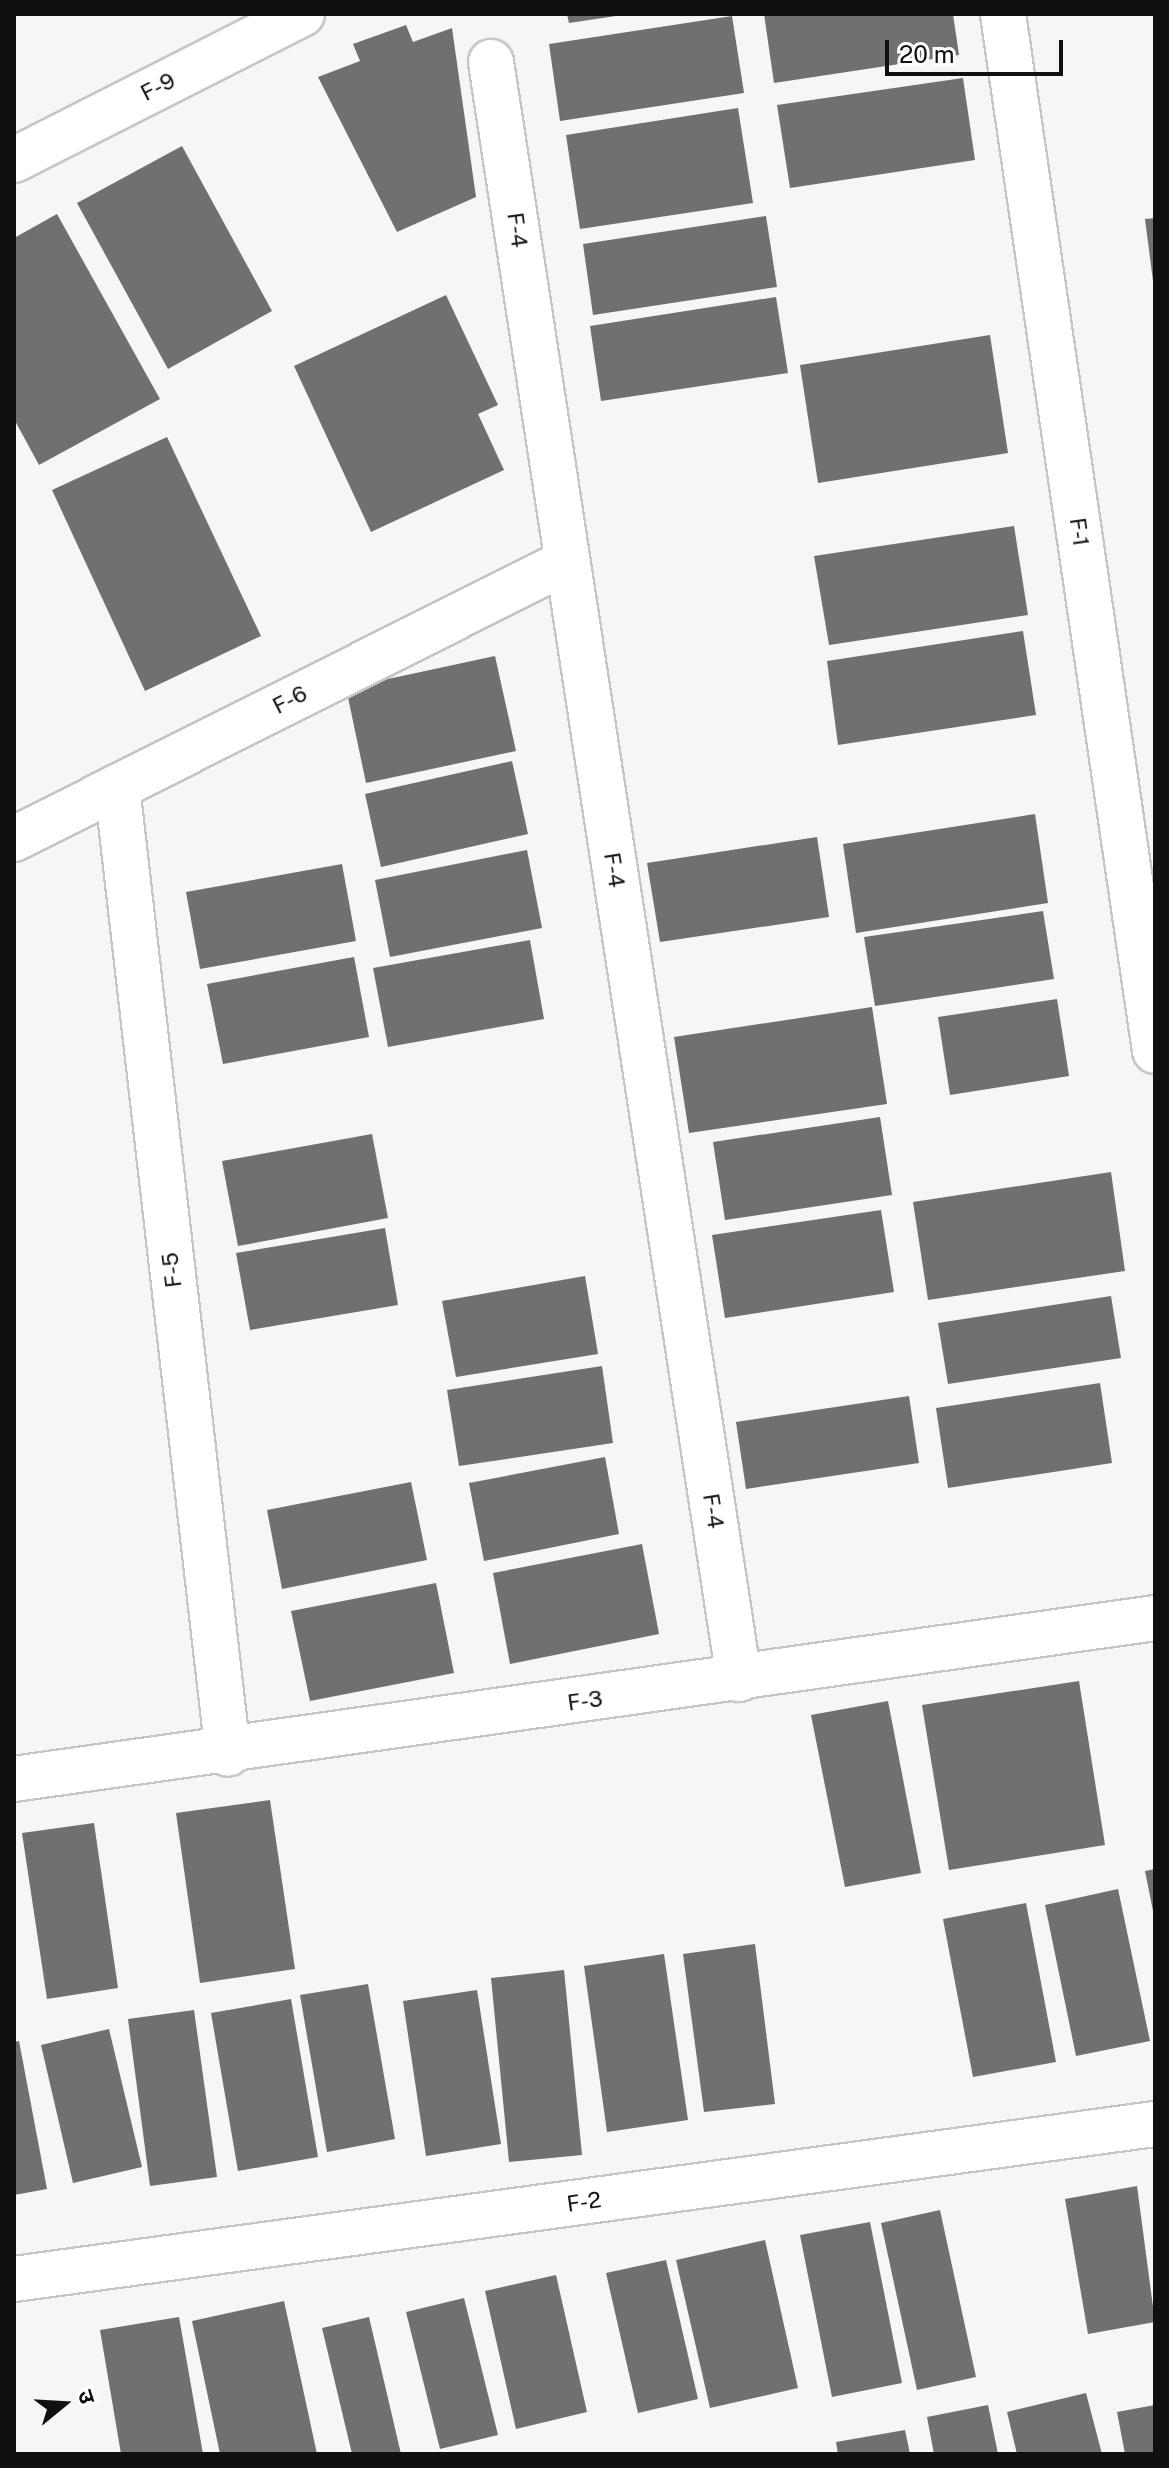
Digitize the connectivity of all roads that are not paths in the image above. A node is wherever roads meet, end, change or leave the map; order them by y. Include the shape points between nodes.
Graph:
1 (302, 14) edge
2 (1003, 14) edge
3 (491, 62) dead end
4 (14, 160) edge
5 (566, 562) junction
6 (117, 787) junction
7 (14, 839) edge
8 (1155, 1051) edge
9 (1155, 1618) edge
10 (739, 1679) junction
11 (228, 1754) junction
12 (14, 1779) edge
13 (1155, 2124) edge
14 (14, 2279) edge

1 - 4 street, F-9
2 - 8 street, F-1
3 - 5 street, F-4
5 - 6 street, F-6
5 - 10 street, F-4
6 - 7 street, F-6
6 - 11 street, F-5
9 - 10 street, F-3
10 - 11 street, F-3
11 - 12 street, F-3
13 - 14 street, F-2

